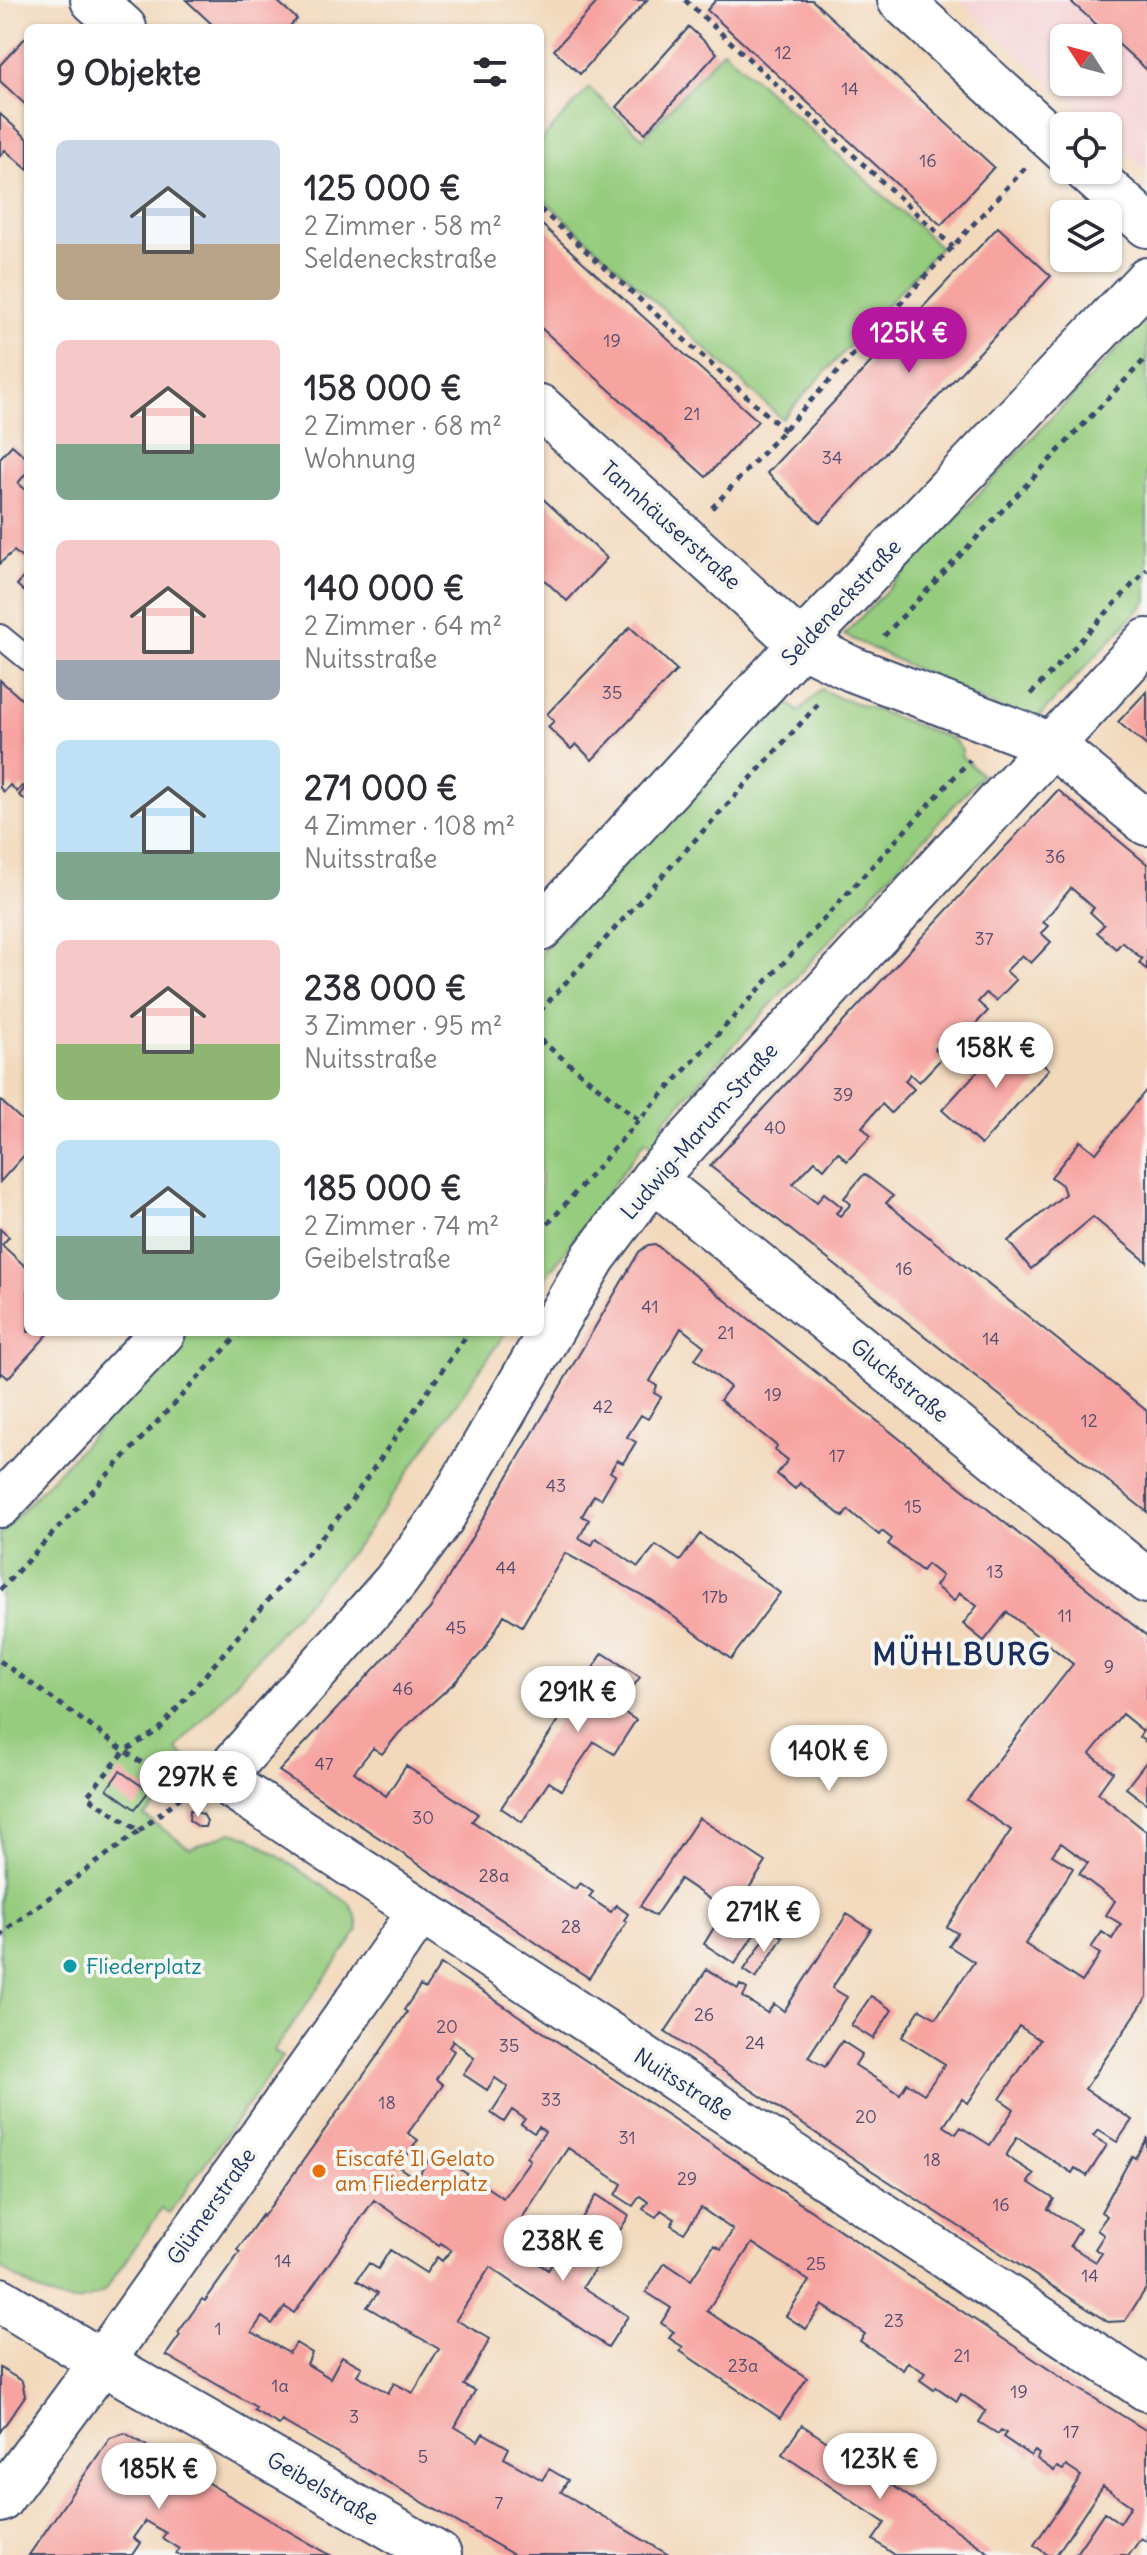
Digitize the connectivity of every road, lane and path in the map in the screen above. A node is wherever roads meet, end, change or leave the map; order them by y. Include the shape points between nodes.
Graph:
1 (93, 0) edge
2 (685, 0) edge
3 (900, 0) edge
4 (120, 24) edge
5 (1050, 137) edge
6 (1050, 152) edge
7 (1102, 184) edge
8 (544, 213) edge
9 (1147, 225) edge
10 (953, 247) junction
11 (1147, 280) edge
12 (1147, 357) edge
13 (544, 411) edge
14 (785, 431) junction
15 (685, 538) junction
16 (1147, 569) edge
17 (0, 636) edge
18 (1147, 641) edge
19 (801, 644) junction
20 (24, 656) edge
21 (852, 669) junction
22 (1000, 727) junction
23 (1052, 745) junction
24 (1147, 823) edge
25 (544, 925) edge
26 (544, 1007) edge
27 (544, 1043) edge
28 (639, 1120) junction
29 (665, 1165) junction
30 (544, 1228) edge
31 (159, 1336) edge
32 (237, 1336) edge
33 (466, 1336) edge
34 (0, 1505) edge
35 (1147, 1581) edge
36 (0, 1590) edge
37 (0, 1661) edge
38 (125, 1751) junction
39 (221, 1779) joint
40 (139, 1831) junction
41 (421, 1911) junction
42 (0, 1937) edge
43 (0, 2300) edge
44 (102, 2362) junction
45 (1141, 2371) edge
46 (0, 2500) edge
47 (439, 2555) edge

1 - 4 street
2 - 10 path
3 - 5 street
6 - 10 path
7 - 9 street
8 - 14 path
10 - 14 path
11 - 19 street, Seldeneckstraße
12 - 21 path
13 - 15 street, Tannhäuserstraße
14 - 15 path
15 - 19 street, Tannhäuserstraße
16 - 22 path
17 - 20 lane
18 - 23 street, Ludwig-Marum-Straße
19 - 21 street, Tannhäuserstraße
19 - 25 street, Seldeneckstraße
21 - 22 street, Tannhäuserstraße
21 - 26 path
22 - 23 street, Tannhäuserstraße
22 - 28 path
23 - 24 street
23 - 29 street, Ludwig-Marum-Straße
27 - 28 path
28 - 29 path
28 - 30 path
29 - 35 street, Gluckstraße
29 - 39 street, Ludwig-Marum-Straße via 594,1257 442,1518 395,1582
31 - 34 street
32 - 36 path
33 - 38 path via 346,1508 159,1730
37 - 38 path
38 - 40 path via 87,1796
38 - 40 path via 182,1796
39 - 41 street, Nuitsstraße
40 - 42 path
41 - 44 street, Glümerstraße
41 - 45 street, Nuitsstraße
43 - 44 street, Geibelstraße
44 - 46 street, Glümerstraße
44 - 47 street, Geibelstraße

